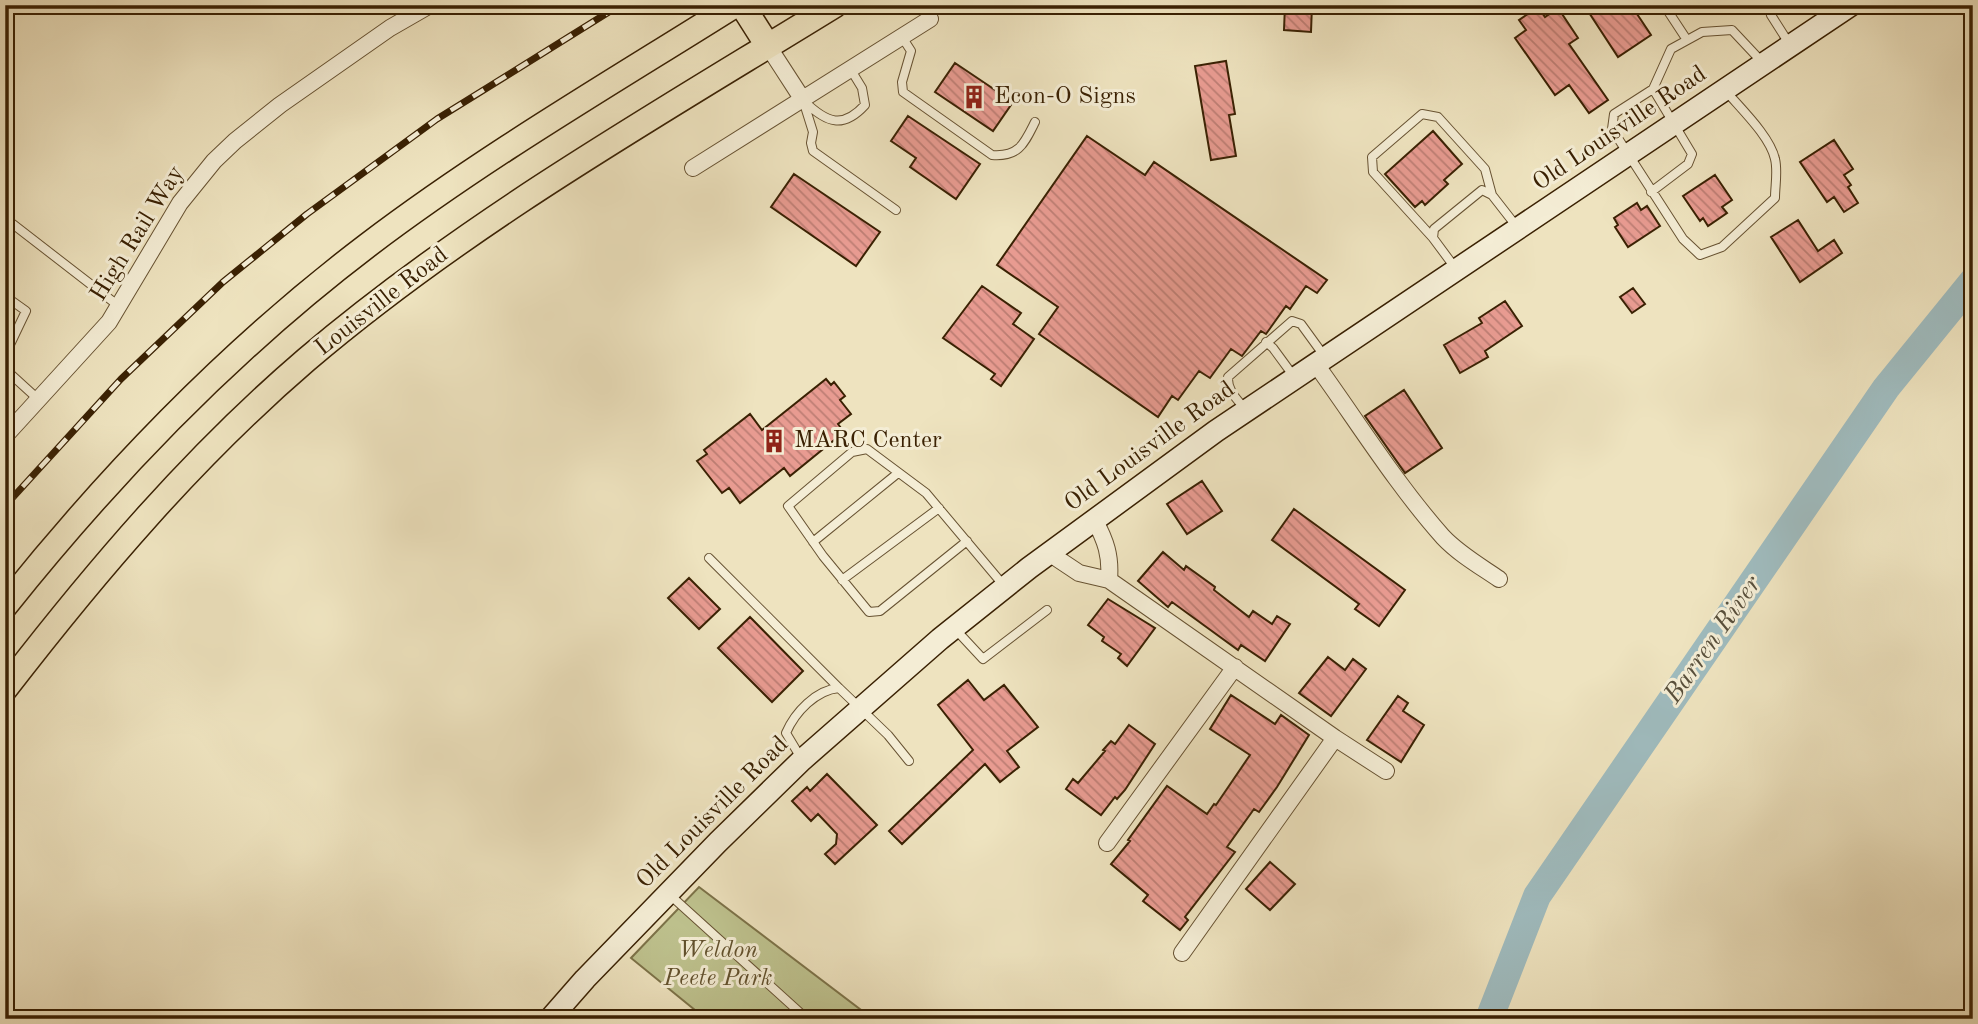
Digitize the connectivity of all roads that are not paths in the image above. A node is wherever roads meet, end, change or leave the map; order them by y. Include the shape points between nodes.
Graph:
1 (430, 5) edge
2 (735, 5) edge
3 (742, 5) edge
4 (835, 5) edge
5 (1664, 5) edge
6 (1768, 5) edge
7 (1851, 5) edge
8 (930, 19) dead end
9 (902, 37) junction
10 (1687, 40) junction
11 (768, 46) junction
12 (1791, 46) junction
13 (1764, 64) junction
14 (850, 70) junction
15 (1653, 89) junction
16 (1725, 90) junction
17 (803, 100) junction
18 (1035, 122) dead end
19 (1673, 125) junction
20 (1628, 156) junction
21 (693, 169) dead end
22 (1651, 192) junction
23 (1492, 195) junction
24 (896, 210) dead end
25 (5, 218) edge
26 (1519, 229) junction
27 (1433, 239) junction
28 (1457, 270) junction
29 (5, 296) edge
30 (120, 307) junction
31 (1266, 342) junction
32 (5, 355) edge
33 (1320, 360) junction
34 (5, 369) edge
35 (1295, 378) junction
36 (39, 400) junction
37 (1247, 410) junction
38 (5, 436) edge
39 (898, 472) junction
40 (939, 508) junction
41 (1094, 519) junction
42 (967, 541) junction
43 (813, 542) junction
44 (1049, 553) junction
45 (709, 558) dead end
46 (1499, 579) dead end
47 (842, 580) junction
48 (1109, 580) junction
49 (1005, 587) junction
50 (5, 606) edge
51 (1047, 610) dead end
52 (954, 628) junction
53 (1235, 667) junction
54 (839, 688) junction
55 (5, 689) edge
56 (859, 709) junction
57 (1335, 738) junction
58 (802, 761) junction
59 (909, 761) dead end
60 (1386, 771) dead end
61 (1107, 843) dead end
62 (668, 893) junction
63 (1182, 953) dead end
64 (550, 1019) edge
65 (807, 1019) edge

1 - 30 street, High Rail Way via 347,57 214,161 180,204
2 - 50 main road via 461,178 320,282 146,442
3 - 11 main road
4 - 11 main road, Louisville Road
5 - 10 lane
6 - 12 lane
7 - 12 street, Old Louisville Road
8 - 9 street
9 - 14 street
9 - 18 lane via 911,51 901,82 903,92 992,155 1007,156 1024,145
10 - 13 lane via 1702,32 1732,30
10 - 15 lane via 1671,49
11 - 17 street
11 - 55 main road, Louisville Road via 508,209 415,274 306,361 160,503
12 - 13 street, Old Louisville Road
13 - 16 street, Old Louisville Road
14 - 17 street
14 - 17 lane via 862,88 865,105 854,117 836,122
15 - 19 lane
15 - 20 lane via 1614,114 1612,129
16 - 19 street, Old Louisville Road
16 - 22 lane via 1772,151 1775,198 1722,247 1700,255 1683,239
17 - 21 street
17 - 24 lane via 813,132 813,151
19 - 20 street, Old Louisville Road
19 - 22 lane via 1692,154 1688,164
20 - 22 lane
20 - 26 street, Old Louisville Road
23 - 26 lane
23 - 27 lane via 1482,190 1434,229
23 - 27 lane via 1485,169 1438,117 1422,114 1372,157 1373,172
25 - 30 lane
26 - 28 street, Old Louisville Road
27 - 28 lane
28 - 33 street, Old Louisville Road
29 - 32 lane via 26,311
30 - 36 street, High Rail Way
31 - 33 lane via 1292,321 1301,324
31 - 35 lane
31 - 37 lane via 1228,377 1232,393
33 - 35 street, Old Louisville Road
33 - 46 street via 1392,471 1444,538
34 - 36 lane
35 - 37 street, Old Louisville Road
36 - 38 street, High Rail Way
37 - 41 street, Old Louisville Road
39 - 40 lane
39 - 43 lane
39 - 43 lane via 867,449 852,452 788,506
40 - 42 lane
40 - 47 lane
41 - 44 street, Old Louisville Road
41 - 48 street via 1111,560
42 - 47 lane via 880,611 869,612
42 - 49 lane
43 - 47 lane
44 - 48 street via 1079,573
44 - 49 street, Old Louisville Road
45 - 54 lane
48 - 53 street
49 - 52 street, Old Louisville Road
51 - 52 lane via 984,659
52 - 56 street, Old Louisville Road
53 - 57 street
53 - 61 street
54 - 56 lane
54 - 58 lane via 825,689 793,717 786,733
56 - 58 street, Old Louisville Road
56 - 59 lane
57 - 60 street
57 - 63 street
58 - 62 street, Old Louisville Road
62 - 64 street, Old Louisville Road
62 - 65 lane

